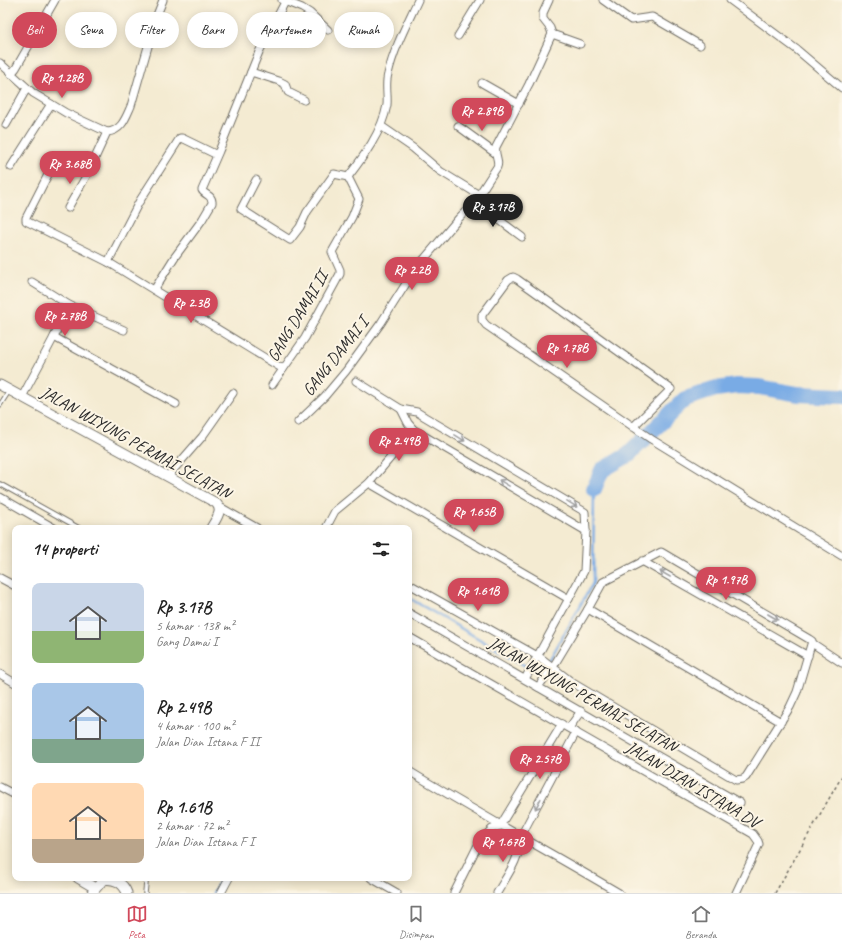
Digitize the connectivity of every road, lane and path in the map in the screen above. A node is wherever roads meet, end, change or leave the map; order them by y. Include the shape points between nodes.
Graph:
1 (163, 0) edge
2 (418, 0) edge
3 (480, 0) edge
4 (549, 0) edge
5 (603, 0) edge
6 (52, 1) edge
7 (284, 1) edge
8 (732, 1) edge
9 (328, 30) dead end
10 (552, 34) junction
11 (458, 36) dead end
12 (580, 44) dead end
13 (700, 46) dead end
14 (0, 63) edge
15 (251, 72) junction
16 (11, 74) junction
17 (482, 83) dead end
18 (27, 88) junction
19 (842, 88) edge
20 (304, 100) dead end
21 (51, 104) junction
22 (519, 104) junction
23 (6, 125) dead end
24 (381, 126) junction
25 (458, 126) dead end
26 (107, 132) junction
27 (218, 153) junction
28 (495, 153) junction
29 (11, 167) dead end
30 (89, 171) junction
31 (348, 178) junction
32 (256, 180) dead end
33 (479, 195) junction
34 (473, 204) junction
35 (68, 208) dead end
36 (522, 237) dead end
37 (108, 262) junction
38 (32, 282) dead end
39 (154, 290) junction
40 (70, 305) junction
41 (124, 330) dead end
42 (54, 337) junction
43 (283, 369) junction
44 (356, 381) dead end
45 (0, 385) edge
46 (272, 385) dead end
47 (9, 390) junction
48 (233, 394) dead end
49 (22, 397) junction
50 (176, 404) dead end
51 (0, 405) edge
52 (401, 409) junction
53 (298, 422) dead end
54 (633, 426) junction
55 (414, 430) junction
56 (168, 476) junction
57 (369, 483) junction
58 (0, 484) edge
59 (0, 497) edge
60 (220, 507) junction
61 (49, 525) edge
62 (74, 525) edge
63 (213, 525) edge
64 (252, 525) edge
65 (328, 525) edge
66 (586, 531) junction
67 (842, 556) edge
68 (642, 561) junction
69 (0, 578) edge
70 (12, 584) edge
71 (412, 586) edge
72 (569, 599) junction
73 (588, 610) junction
74 (412, 615) edge
75 (412, 639) edge
76 (811, 641) junction
77 (808, 656) junction
78 (538, 659) junction
79 (842, 663) edge
80 (552, 666) junction
81 (0, 674) edge
82 (526, 677) junction
83 (12, 681) edge
84 (538, 687) junction
85 (581, 711) junction
86 (781, 722) junction
87 (562, 724) junction
88 (569, 728) junction
89 (576, 732) junction
90 (412, 774) edge
91 (842, 776) edge
92 (0, 786) edge
93 (12, 793) edge
94 (740, 803) dead end
95 (500, 826) junction
96 (521, 836) junction
97 (82, 881) edge
98 (102, 881) edge
99 (116, 881) edge
100 (145, 881) edge
101 (227, 881) edge
102 (376, 881) edge
103 (94, 890) edge
104 (127, 893) edge
105 (145, 893) edge
106 (221, 893) edge
107 (397, 893) edge
108 (454, 893) edge
109 (497, 893) edge
110 (619, 893) edge
111 (736, 893) edge
112 (775, 893) edge

1 - 26 street via 131,106 122,124 112,132
2 - 24 street via 395,49 387,75 387,103
3 - 11 street
4 - 10 street via 543,19
5 - 13 street via 631,20 652,17
6 - 16 street
7 - 9 street via 310,13
7 - 15 street
8 - 19 street via 796,49
10 - 12 street
10 - 22 street, GANG DAMAI I
14 - 16 street
15 - 20 street via 279,81 288,92
15 - 27 street
16 - 18 street
17 - 22 street
18 - 21 street
18 - 23 street
21 - 26 street
21 - 29 street
22 - 28 street, GANG DAMAI I
24 - 31 street via 366,154
24 - 33 street via 440,171
25 - 28 street
26 - 30 street
27 - 37 street via 215,154 180,138 139,202
27 - 39 street via 202,190 212,202
28 - 33 street, GANG DAMAI I via 498,165
30 - 35 street
30 - 37 street via 55,161 26,220
31 - 32 street via 334,174 290,240 241,209
31 - 43 street, GANG DAMAI II via 359,199 332,252 340,274 305,338
33 - 34 street, GANG DAMAI I
34 - 36 street
34 - 53 street, GANG DAMAI I via 414,271 346,371
37 - 39 street
38 - 40 street
39 - 43 street
40 - 41 street
40 - 42 street
42 - 49 street
42 - 50 street
43 - 46 street, GANG DAMAI II
44 - 52 street
45 - 47 street, JALAN WIYUNG PERMAI SELATAN
47 - 49 street, JALAN WIYUNG PERMAI SELATAN
47 - 51 lane
48 - 56 street via 202,437
49 - 56 street, JALAN WIYUNG PERMAI SELATAN
52 - 55 street
52 -> 66 street via 417,412 584,511
54 - 54 street via 486,325 482,315 508,280 513,277 517,279 671,389
54 - 67 street
55 - 57 street
66 -> 55 street
56 - 60 street, JALAN WIYUNG PERMAI SELATAN
57 - 65 street via 335,511
57 - 72 street
58 - 62 lane
59 - 61 street
60 - 63 street
60 - 64 street, JALAN WIYUNG PERMAI SELATAN
66 - 72 street via 584,571
68 - 73 street via 603,582
68 -> 76 street via 663,553
77 -> 68 street
69 - 70 street
71 - 78 street
72 - 78 street
73 - 80 street
73 - 86 street
74 - 82 street, JALAN WIYUNG PERMAI SELATAN
75 - 87 street, JALAN DIAN ISTANA DV
76 - 77 street
76 - 79 street
77 - 86 street via 797,692
78 - 80 street
78 - 82 street
80 - 84 street
80 - 86 street via 573,683 736,780 746,777
81 - 83 street
82 - 84 street, JALAN WIYUNG PERMAI SELATAN
84 - 85 street, JALAN WIYUNG PERMAI SELATAN
85 - 88 street
85 - 94 street, JALAN WIYUNG PERMAI SELATAN
87 - 88 street, JALAN DIAN ISTANA DV
87 - 95 street
88 - 89 street, JALAN DIAN ISTANA DV
89 -> 96 street
89 - 111 street, JALAN DIAN ISTANA DV via 756,838 759,844
90 - 95 street
91 - 112 path
92 - 93 street
95 - 96 street
95 - 108 street via 492,829 480,842
96 - 109 street via 517,859
96 - 110 street
97 - 103 street
98 - 103 street
99 - 104 street
100 - 105 lane
101 - 106 street
102 - 107 street

